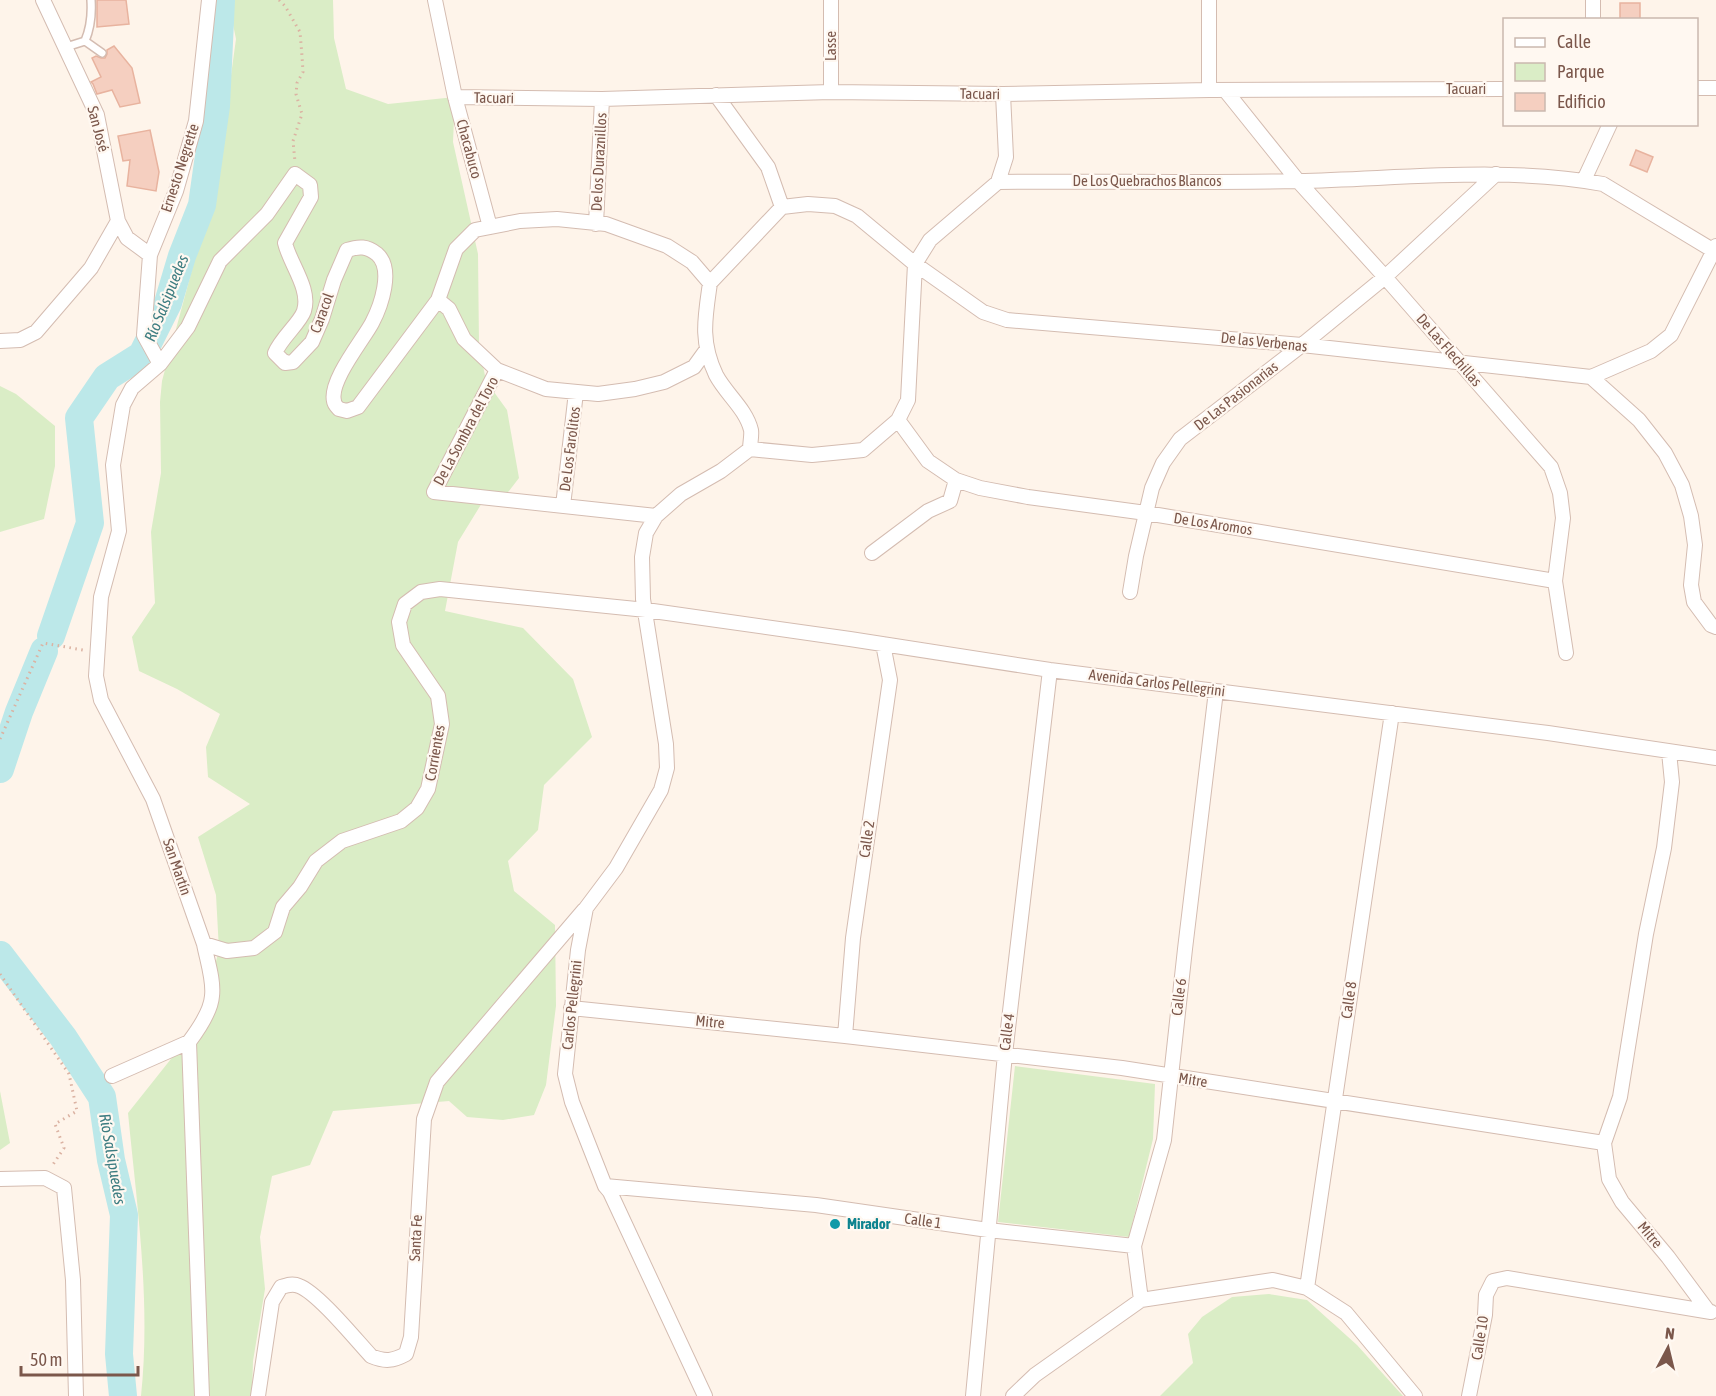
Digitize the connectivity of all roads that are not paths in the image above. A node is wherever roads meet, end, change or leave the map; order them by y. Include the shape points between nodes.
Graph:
1 (43, 0) edge
2 (91, 0) edge
3 (209, 0) edge
4 (435, 0) edge
5 (831, 0) edge
6 (1209, 0) edge
7 (1593, 0) edge
8 (1593, 18) edge
9 (85, 41) junction
10 (66, 47) junction
11 (102, 53) dead end
12 (1698, 88) edge
13 (1716, 88) edge
14 (1503, 89) edge
15 (1209, 90) junction
16 (1225, 90) junction
17 (831, 92) junction
18 (1003, 94) junction
19 (716, 95) junction
20 (455, 97) junction
21 (602, 99) junction
22 (1609, 126) edge
23 (1496, 174) junction
24 (1584, 180) junction
25 (1298, 181) junction
26 (998, 182) junction
27 (782, 207) junction
28 (118, 221) junction
29 (596, 224) junction
30 (490, 227) junction
31 (1715, 249) edge
32 (150, 255) junction
33 (915, 264) junction
34 (1385, 277) junction
35 (710, 283) junction
36 (438, 300) junction
37 (0, 341) edge
38 (1302, 345) junction
39 (707, 349) junction
40 (1460, 363) junction
41 (160, 364) junction
42 (498, 370) junction
43 (1591, 377) junction
44 (576, 392) junction
45 (898, 420) junction
46 (750, 449) junction
47 (956, 480) junction
48 (563, 506) junction
49 (1146, 513) junction
50 (656, 516) junction
51 (872, 553) dead end
52 (1555, 581) junction
53 (1130, 592) dead end
54 (646, 610) junction
55 (1716, 627) edge
56 (883, 644) junction
57 (1566, 653) dead end
58 (1050, 670) junction
59 (1216, 691) junction
60 (1392, 713) junction
61 (1669, 752) junction
62 (1716, 758) edge
63 (586, 908) junction
64 (204, 944) junction
65 (571, 1008) junction
66 (845, 1036) junction
67 (189, 1042) junction
68 (1005, 1054) junction
69 (112, 1076) dead end
70 (1170, 1077) junction
71 (1334, 1101) junction
72 (1604, 1143) junction
73 (0, 1179) edge
74 (605, 1186) junction
75 (988, 1230) junction
76 (1134, 1246) junction
77 (1307, 1288) junction
78 (1141, 1300) junction
79 (1712, 1312) edge
80 (76, 1396) edge
81 (202, 1396) edge
82 (258, 1396) edge
83 (705, 1396) edge
84 (973, 1396) edge
85 (1013, 1396) edge
86 (1415, 1396) edge
87 (1469, 1396) edge

1 - 10 street, San José
2 - 9 lane via 93,14
3 - 32 street, Ernesto Negrette via 196,121 176,190
4 - 20 street, Chacabuco
5 - 17 street, Lasse
6 - 15 street
7 - 8 street
9 - 10 lane
9 - 11 lane
10 - 28 street, San José via 97,116
12 - 13 street
14 - 16 street, Tacuari
15 - 16 street, Tacuari
15 - 18 street, Tacuari
16 - 25 street, De Las Flechillas
17 - 18 street, Tacuari
17 - 19 street, Tacuari
18 - 26 street via 1006,157
19 - 21 street, Tacuari
19 - 27 street via 768,167
20 - 21 street, Tacuari
20 - 30 street, Chacabuco
21 - 29 street, De los Duraznillos
22 - 24 street
23 - 24 street, De Los Quebrachos Blancos
23 - 25 street, De Los Quebrachos Blancos
23 - 34 street, De Las Pasionarias
24 - 31 street, De Los Quebrachos Blancos via 1603,184
25 - 26 street, De Los Quebrachos Blancos
25 - 34 street, De Las Flechillas
26 - 33 street via 930,240
27 - 33 street, De las Verbenas via 835,206 857,216
27 - 35 street
28 - 32 street, San José via 127,238
28 - 37 street via 91,268 36,332 20,340
29 - 30 street, Caracol via 557,219
29 - 35 street, Caracol via 667,246 692,262
30 - 36 street, Caracol via 475,230 456,249
31 - 43 street via 1671,335 1651,351
32 - 41 street, Ernesto Negrette via 144,334
33 - 38 street, De las Verbenas via 983,312 1007,320
33 - 45 street via 908,400
34 - 38 street, De Las Pasionarias
34 - 40 street, De Las Flechillas
35 - 39 street via 703,326
36 - 41 street, Caracol via 358,407 339,409 334,401 335,390 349,356 372,323 386,281 385,264 378,255 367,248 347,250 312,342 293,362 285,363 275,354 304,311 305,293 285,243 311,197 310,185 295,174 267,214 220,261 188,327
36 - 42 street via 449,309 464,339
38 - 40 street, De las Verbenas
38 - 49 street, De Las Pasionarias via 1180,439 1163,463
39 - 44 street via 694,367 664,382 598,394
39 - 46 street via 717,376 752,431
40 - 43 street, De las Verbenas
40 - 52 street, De Las Flechillas via 1551,467 1563,518
41 - 64 street, San Martín via 132,388 123,405 113,465 119,531 101,597 96,676 101,700 153,798
42 - 44 street via 546,389
42 - 48 street, De La Sombra del Toro via 434,492
43 - 55 street via 1639,420 1665,453 1682,485 1695,545 1691,585 1695,602
44 - 48 street, De Los Farolitos
45 - 46 street via 863,450 812,454
45 - 47 street, De Los Aromos via 928,461
46 - 50 street via 681,494
47 - 49 street, De Los Aromos via 1028,497
47 - 51 street via 950,501 928,511
48 - 50 street
49 - 52 street, De Los Aromos
49 - 53 street, De Las Pasionarias
50 - 54 street, Carlos Pellegrini via 646,533 642,557
52 - 57 street, De Las Flechillas
54 - 56 street, Avenida Carlos Pellegrini
54 - 63 street, Carlos Pellegrini via 667,768 661,790 644,820 616,868
54 - 64 street, Corrientes via 440,590 421,592 405,604 399,622 403,645 438,696 442,723 428,789 417,808 401,821 342,841 316,861 283,908 275,932 254,948 227,951
56 - 58 street, Avenida Carlos Pellegrini
56 - 66 street, Calle 2 via 890,680 853,938
58 - 59 street, Avenida Carlos Pellegrini
58 - 68 street, Calle 4
59 - 60 street, Avenida Carlos Pellegrini
59 - 70 street, Calle 6
60 - 61 street, Avenida Carlos Pellegrini
60 - 71 street, Calle 8
61 - 62 street, Avenida Carlos Pellegrini
61 - 72 street via 1672,782 1664,848 1620,1097
63 - 65 street, Carlos Pellegrini
63 - 82 street, Santa Fe via 437,1082 431,1096 424,1119 411,1337 406,1354 382,1361 371,1356 315,1296 291,1284 281,1287 272,1302
64 - 67 street, San Martín via 212,997 201,1026
65 - 66 street, Mitre
65 - 74 street, Carlos Pellegrini via 565,1074
66 - 68 street, Mitre
67 - 69 street
67 - 81 street
68 - 70 street, Mitre
68 - 75 street, Calle 4
70 - 71 street, Mitre
70 - 76 street, Calle 6 via 1164,1140
71 - 72 street, Mitre
71 - 77 street, Calle 8
72 - 79 street, Mitre via 1609,1179 1622,1202
73 - 80 street via 45,1178 64,1188 73,1280
74 - 75 street, Calle 1 via 823,1206
74 - 83 street, Carlos Pellegrini
75 - 76 street, Calle 1
75 - 84 street, Calle 4
76 - 78 street, Calle 6
77 - 78 street via 1273,1280
77 - 86 street via 1346,1313
78 - 85 street via 1035,1375
79 - 87 street, Calle 10 via 1507,1278 1492,1281 1486,1295

